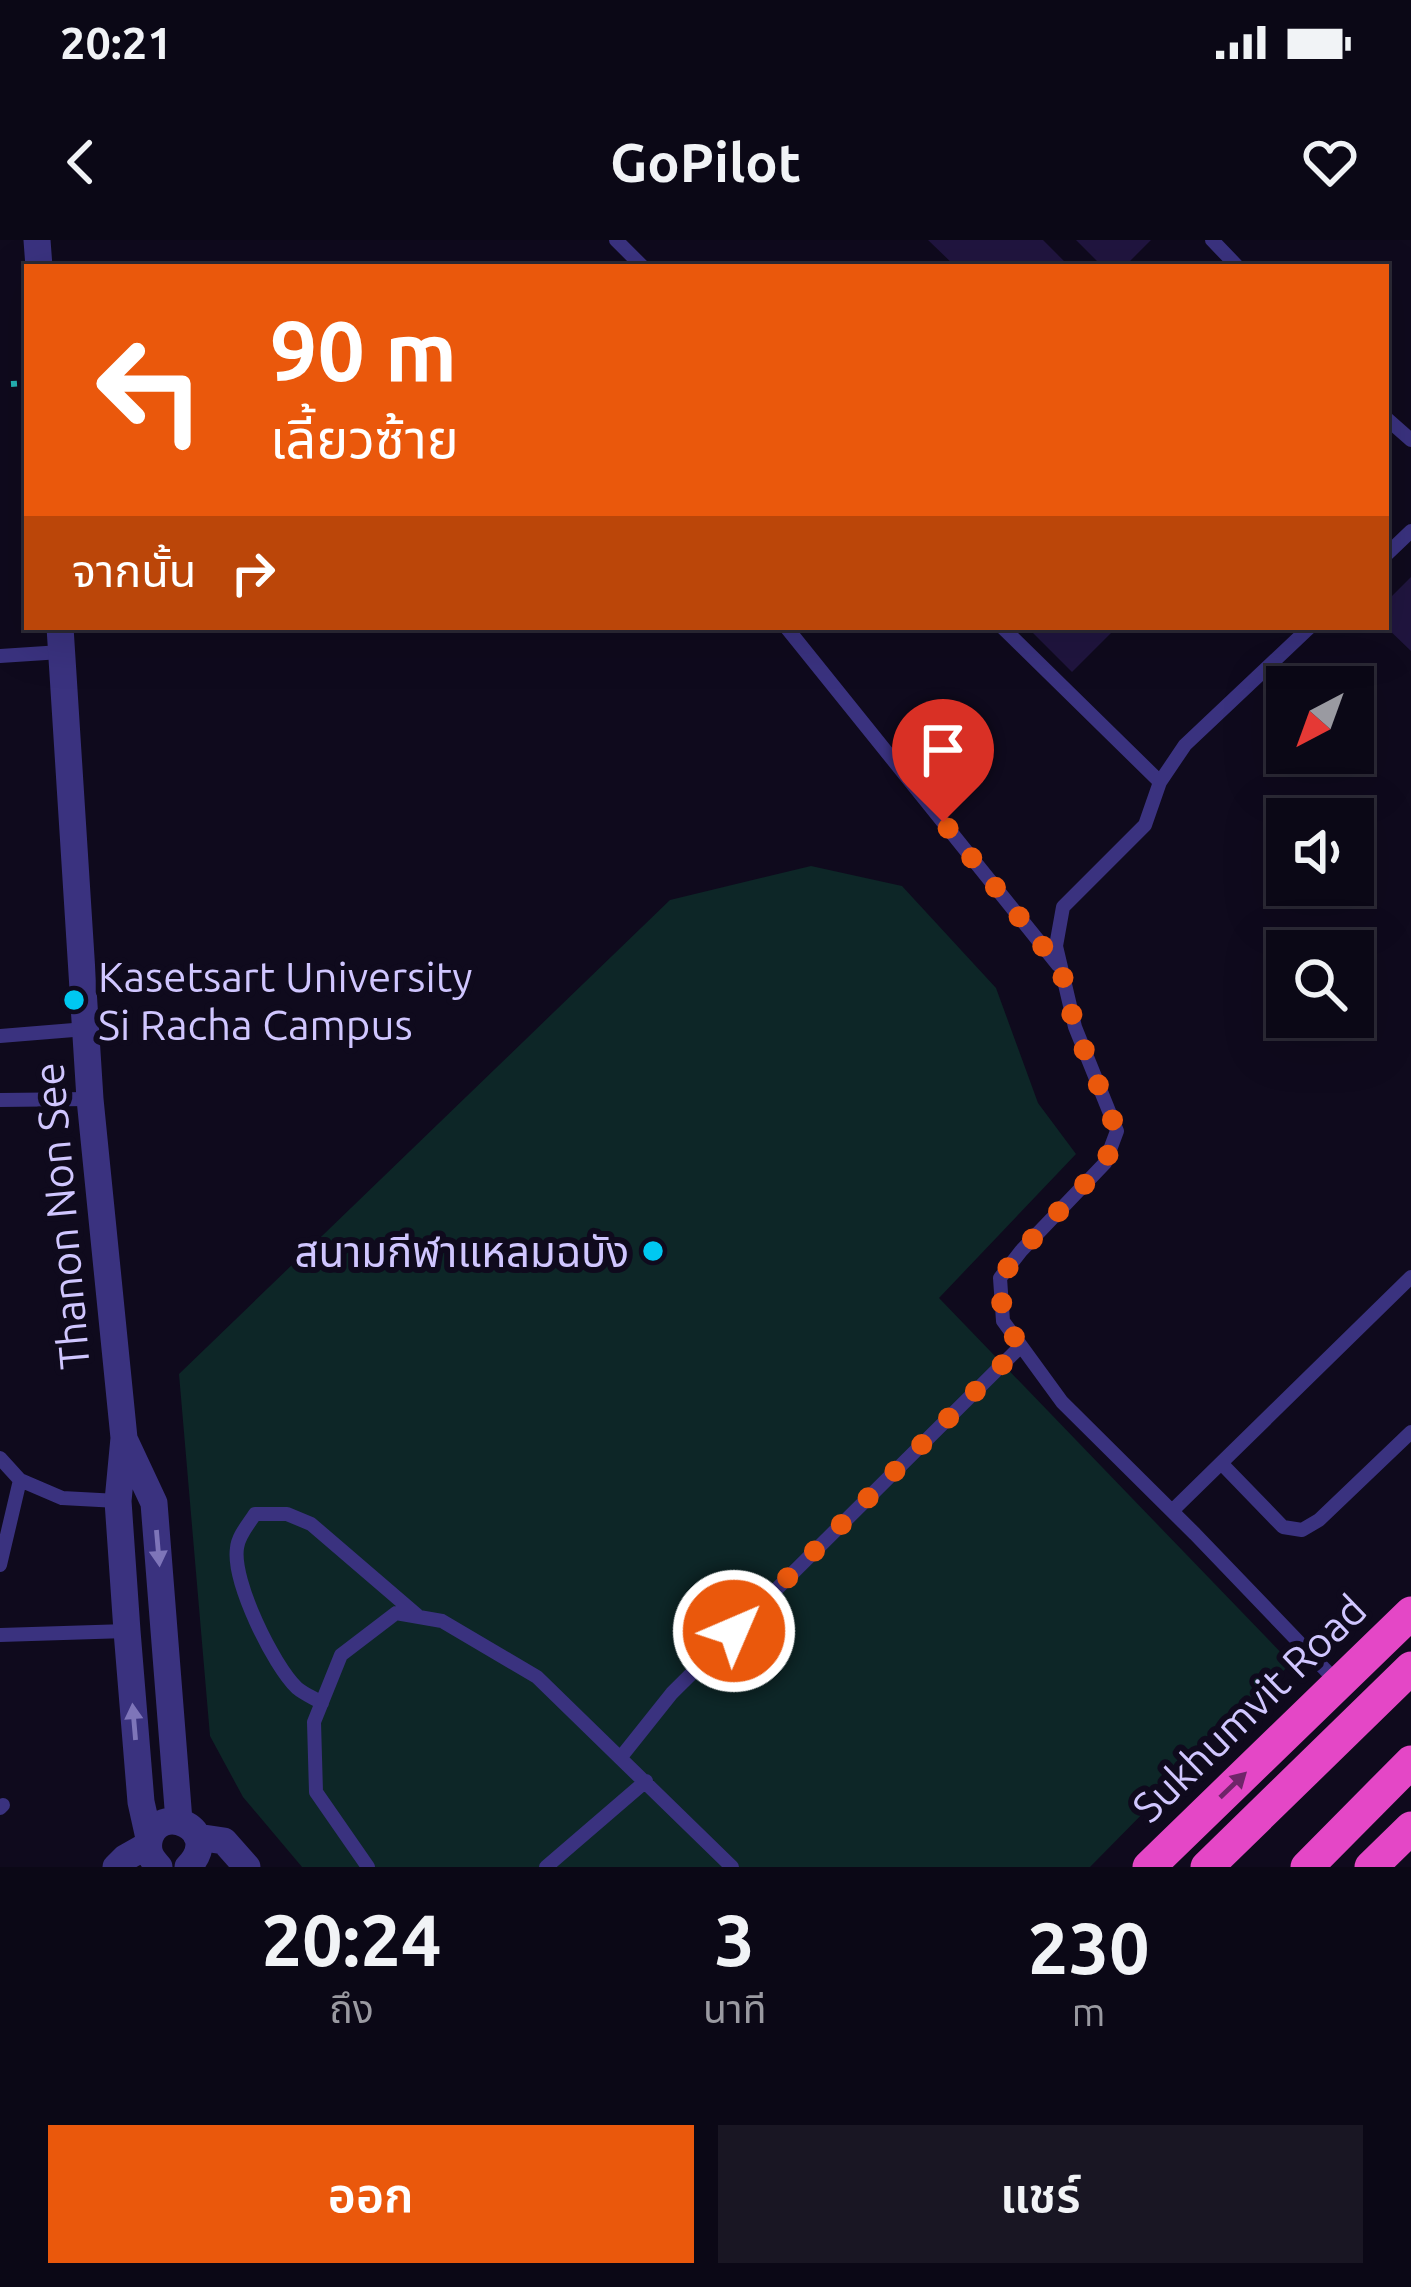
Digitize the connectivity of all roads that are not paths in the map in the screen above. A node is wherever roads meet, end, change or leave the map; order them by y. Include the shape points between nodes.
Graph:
1 (616, 240) edge
2 (1212, 240) edge
3 (640, 264) edge
4 (1235, 264) edge
5 (1411, 531) edge
6 (1389, 552) edge
7 (788, 630) edge
8 (1005, 630) edge
9 (1307, 630) edge
10 (61, 639) edge
11 (0, 656) edge
12 (1160, 782) junction
13 (1061, 969) junction
14 (86, 1029) junction
15 (0, 1036) edge
16 (90, 1099) junction
17 (0, 1100) edge
18 (1411, 1277) edge
19 (1021, 1346) junction
20 (1411, 1432) edge
21 (124, 1438) junction
22 (0, 1458) edge
23 (1221, 1462) junction
24 (20, 1480) junction
25 (118, 1501) junction
26 (1172, 1511) junction
27 (0, 1565) edge
28 (1411, 1613) edge
29 (419, 1617) junction
30 (127, 1630) junction
31 (0, 1635) edge
32 (1406, 1673) edge
33 (1338, 1683) junction
34 (322, 1703) junction
35 (621, 1757) junction
36 (1411, 1762) edge
37 (646, 1781) junction
38 (1411, 1828) edge
39 (188, 1829) junction
40 (152, 1850) edge
41 (116, 1867) edge
42 (188, 1867) edge
43 (247, 1867) edge
44 (368, 1867) edge
45 (547, 1867) edge
46 (733, 1867) edge
47 (1149, 1867) edge
48 (1207, 1867) edge
49 (1307, 1867) edge
50 (1371, 1867) edge

1 - 3 lane
2 - 4 lane
5 - 6 lane
7 - 13 lane
8 - 12 lane
9 - 12 lane via 1185,745
10 - 11 lane
10 - 14 street, Thanon Non See
12 - 13 lane via 1145,825 1063,907
13 - 19 lane via 1117,1131 1105,1163 1000,1278 1003,1321
14 - 15 lane
14 - 16 street, Thanon Non See
16 - 17 lane
16 - 21 street, Thanon Non See
18 - 23 lane
19 - 26 lane via 1062,1402
19 - 35 lane via 672,1693
20 - 23 lane via 1302,1530 1283,1526
21 - 25 street, Thanon Non See
21 -> 39 street, Thanon Non See via 154,1503
22 - 24 lane
23 - 26 lane
24 - 25 lane via 62,1498
24 - 27 lane
25 - 30 street, Thanon Non See
26 - 33 lane
28 - 33 highway, Sukhumvit Road
29 - 34 lane via 396,1612 340,1655
29 - 34 lane via 310,1524 255,1514 237,1544 247,1601 297,1688
29 - 35 lane via 442,1621 537,1677
30 - 31 lane
40 -> 30 street, Thanon Non See
32 - 48 highway, Sukhumvit Road
47 -> 33 highway, Sukhumvit Road
34 - 44 lane via 314,1722 316,1792
35 - 37 lane
36 - 49 highway
37 - 45 lane
37 - 46 lane
38 - 50 highway
39 - 40 street via 172,1821 158,1826
39 - 42 street, Thanon Non See via 198,1853
39 - 43 street via 224,1841
40 - 41 street

